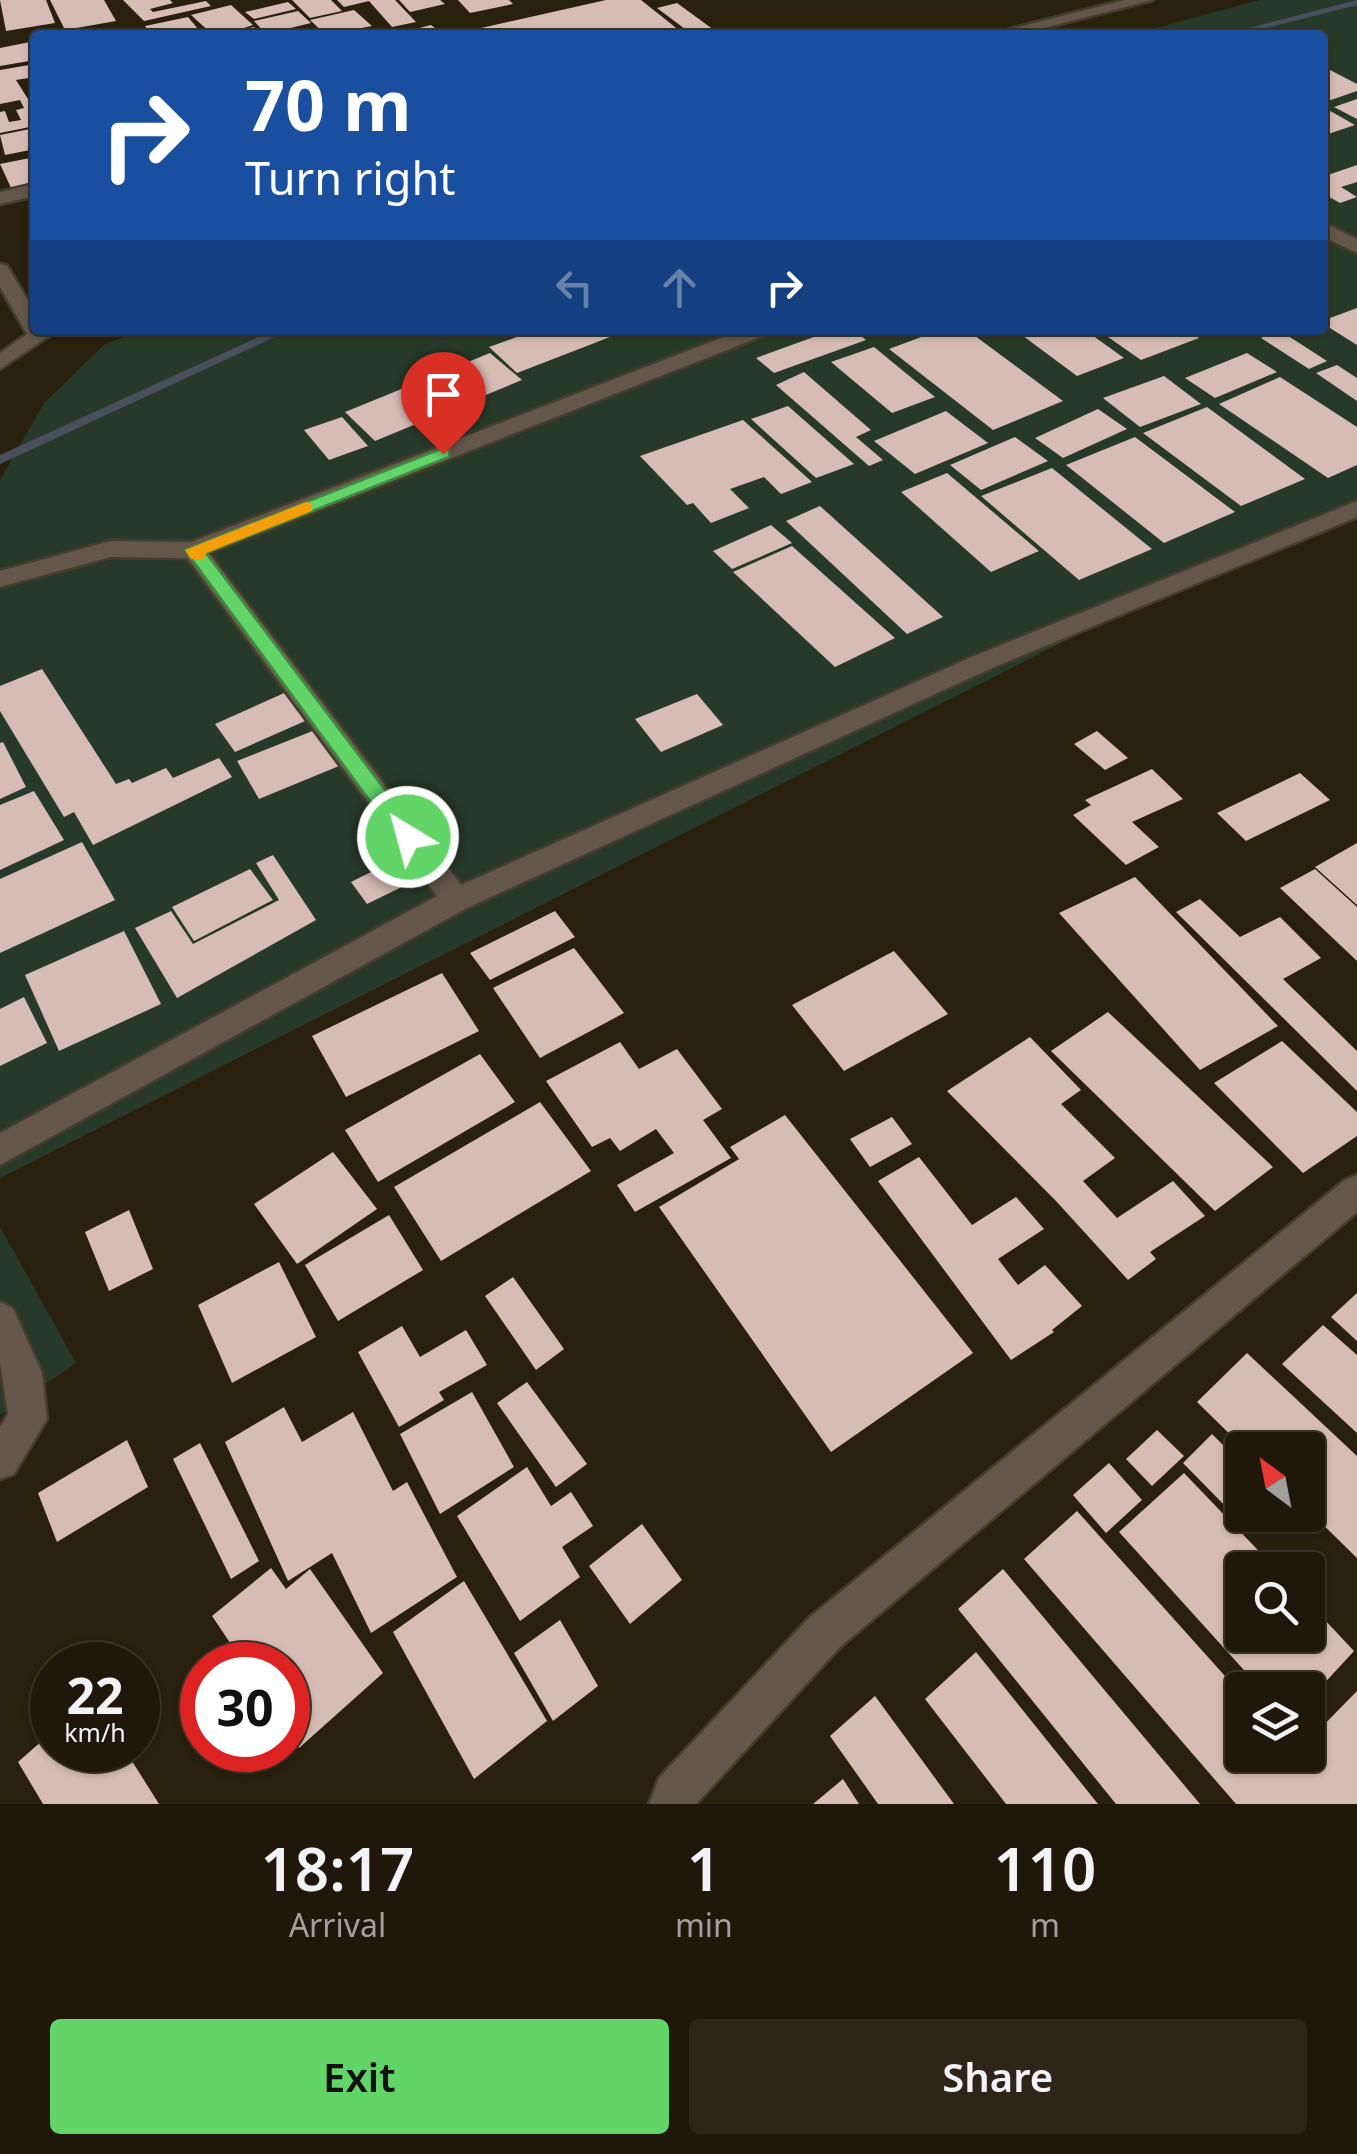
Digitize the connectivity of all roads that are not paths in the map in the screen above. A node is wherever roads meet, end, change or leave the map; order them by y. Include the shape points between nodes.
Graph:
1 (1145, 0) edge
2 (1016, 30) edge
3 (30, 191) edge
4 (0, 198) edge
5 (1328, 231) edge
6 (1357, 247) edge
7 (0, 270) edge
8 (30, 314) edge
9 (39, 335) edge
10 (749, 335) edge
11 (0, 362) edge
12 (1357, 508) edge
13 (194, 550) junction
14 (0, 579) edge
15 (456, 900) junction
16 (0, 1150) edge
17 (1357, 1191) edge
18 (0, 1320) edge
19 (0, 1460) edge
20 (670, 1804) edge

1 - 2 street
3 - 4 street
5 - 6 street
7 - 8 street
9 - 11 street
10 - 13 street
12 - 15 street via 984,662
13 - 14 street via 111,549
13 - 15 street
15 - 16 street
17 - 20 street via 825,1632
18 - 19 street via 23,1373 28,1419

